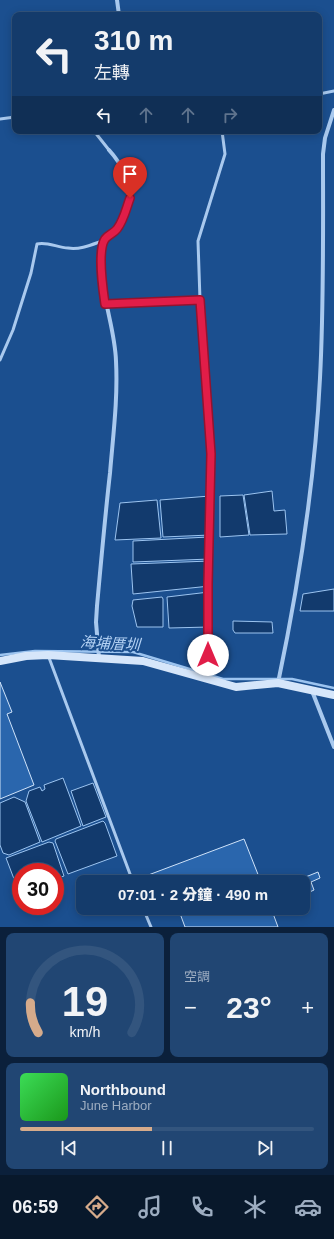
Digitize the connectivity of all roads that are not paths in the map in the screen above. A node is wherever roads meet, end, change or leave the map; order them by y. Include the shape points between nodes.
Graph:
1 (117, 0) edge
2 (119, 12) edge
3 (334, 90) edge
4 (322, 93) edge
5 (334, 110) edge
6 (12, 117) edge
7 (0, 119) edge
8 (96, 134) edge
9 (222, 134) edge
10 (109, 150) joint
11 (105, 240) junction
12 (200, 300) junction
13 (105, 304) junction
14 (0, 360) edge
15 (48, 655) junction
16 (99, 658) junction
17 (0, 661) edge
18 (207, 679) junction
19 (278, 683) junction
20 (312, 691) junction
21 (334, 695) edge
22 (334, 747) edge
23 (130, 875) edge
24 (146, 915) edge
25 (151, 927) edge

1 - 2 street
3 - 4 lane
5 - 19 street via 323,154 320,378 311,482
6 - 7 lane
8 - 10 lane
9 - 12 lane via 225,154 198,241
10 - 11 street via 120,162 128,179 130,198 122,222
11 - 13 street via 102,264
11 - 14 lane via 69,249 45,243 37,244 20,309
12 - 13 lane
12 - 18 street via 211,454
13 - 16 street via 113,330 116,408 97,606
15 - 16 street
15 - 17 street
15 - 23 lane
16 - 18 street via 143,661
18 - 19 street via 236,687
19 - 20 street
20 - 21 street
20 - 22 street
24 - 25 lane

